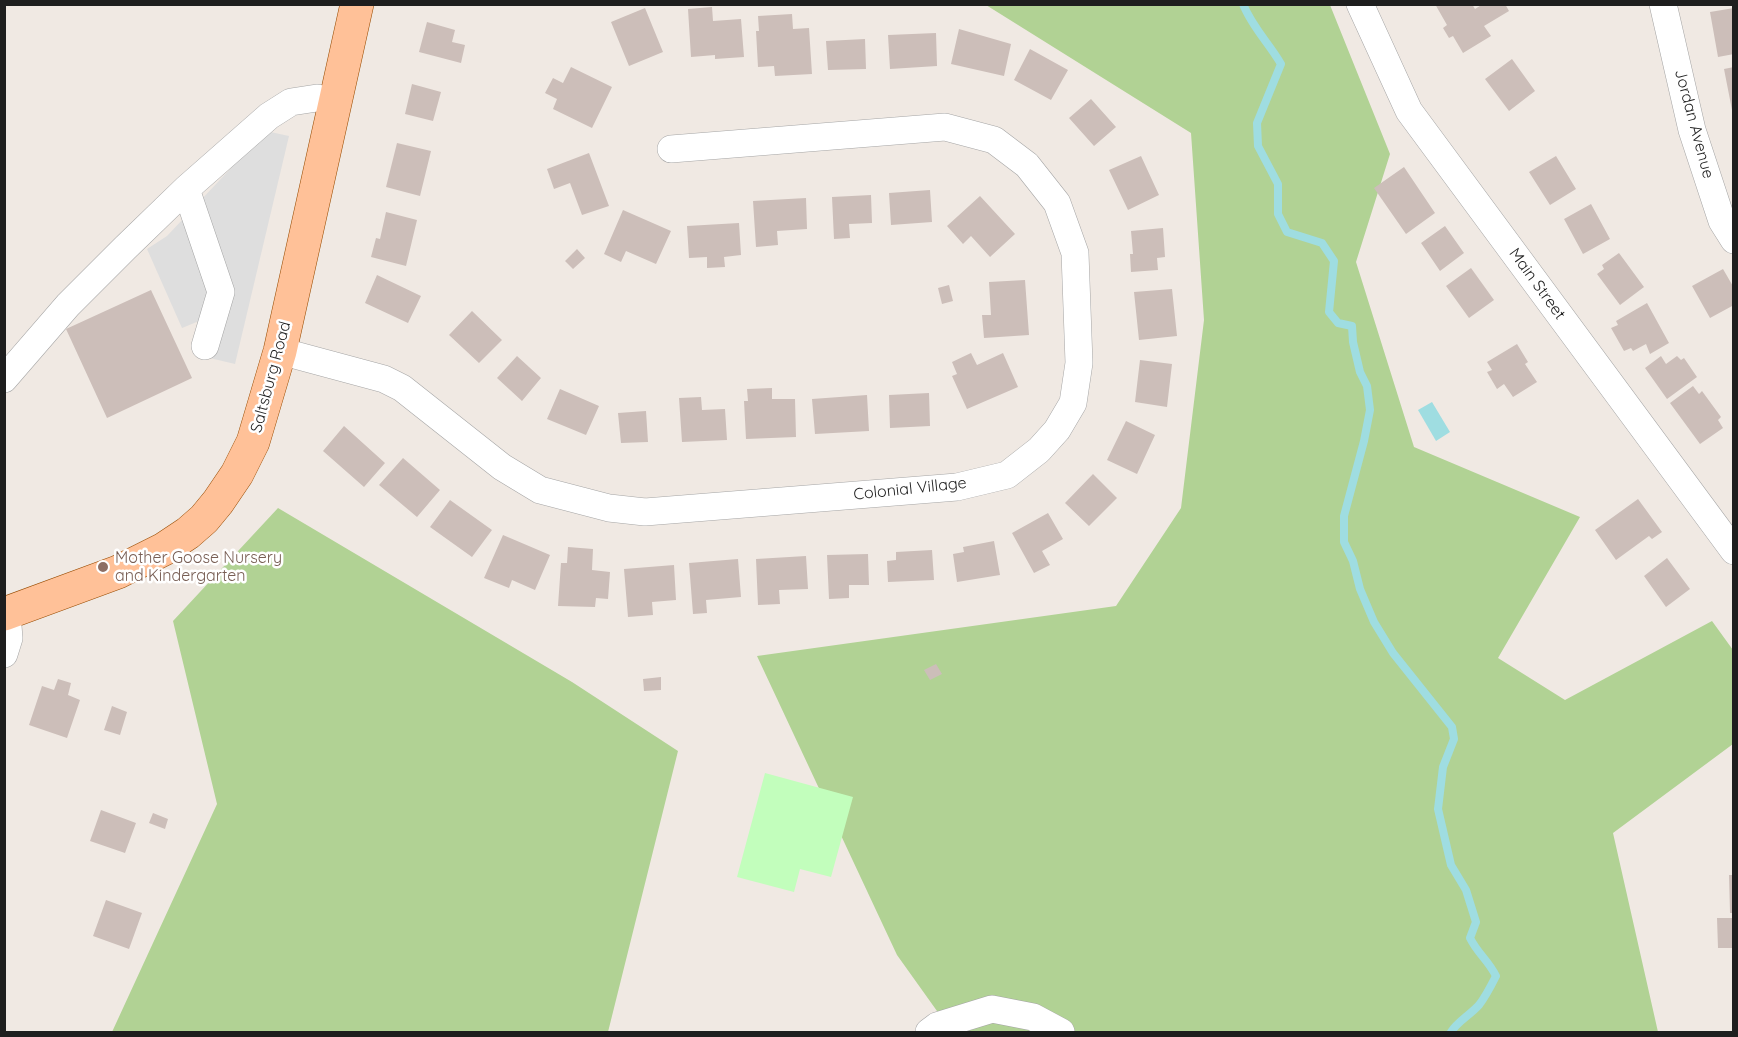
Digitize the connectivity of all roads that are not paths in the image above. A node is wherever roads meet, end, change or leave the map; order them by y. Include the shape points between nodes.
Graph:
1 (357, 4) edge
2 (1360, 4) edge
3 (1663, 4) edge
4 (336, 101) junction
5 (671, 149) dead end
6 (186, 189) junction
7 (1734, 240) edge
8 (206, 346) dead end
9 (280, 351) junction
10 (4, 379) edge
11 (1734, 551) edge
12 (5, 614) edge
13 (4, 654) edge
14 (929, 1032) edge
15 (1061, 1032) edge

1 - 4 main road, Saltsburg Road
2 - 11 street, Main Street via 1409,111
3 - 7 street, Jordan Avenue via 1692,130 1722,221
4 - 6 street via 317,98 291,102 269,116
4 - 9 main road, Saltsburg Road
5 - 9 street, Colonial Village via 945,127 994,140 1027,165 1058,203 1075,254 1079,363 1073,403 1057,430 1008,475 957,487 645,512 609,508 540,490 502,467 402,388 384,379
6 - 8 street via 221,292
6 - 10 street via 68,305
9 - 12 main road, Saltsburg Road via 253,442 237,474 204,519 164,549 118,572
12 - 13 street via 9,638
14 - 15 street via 992,1009 1033,1017

